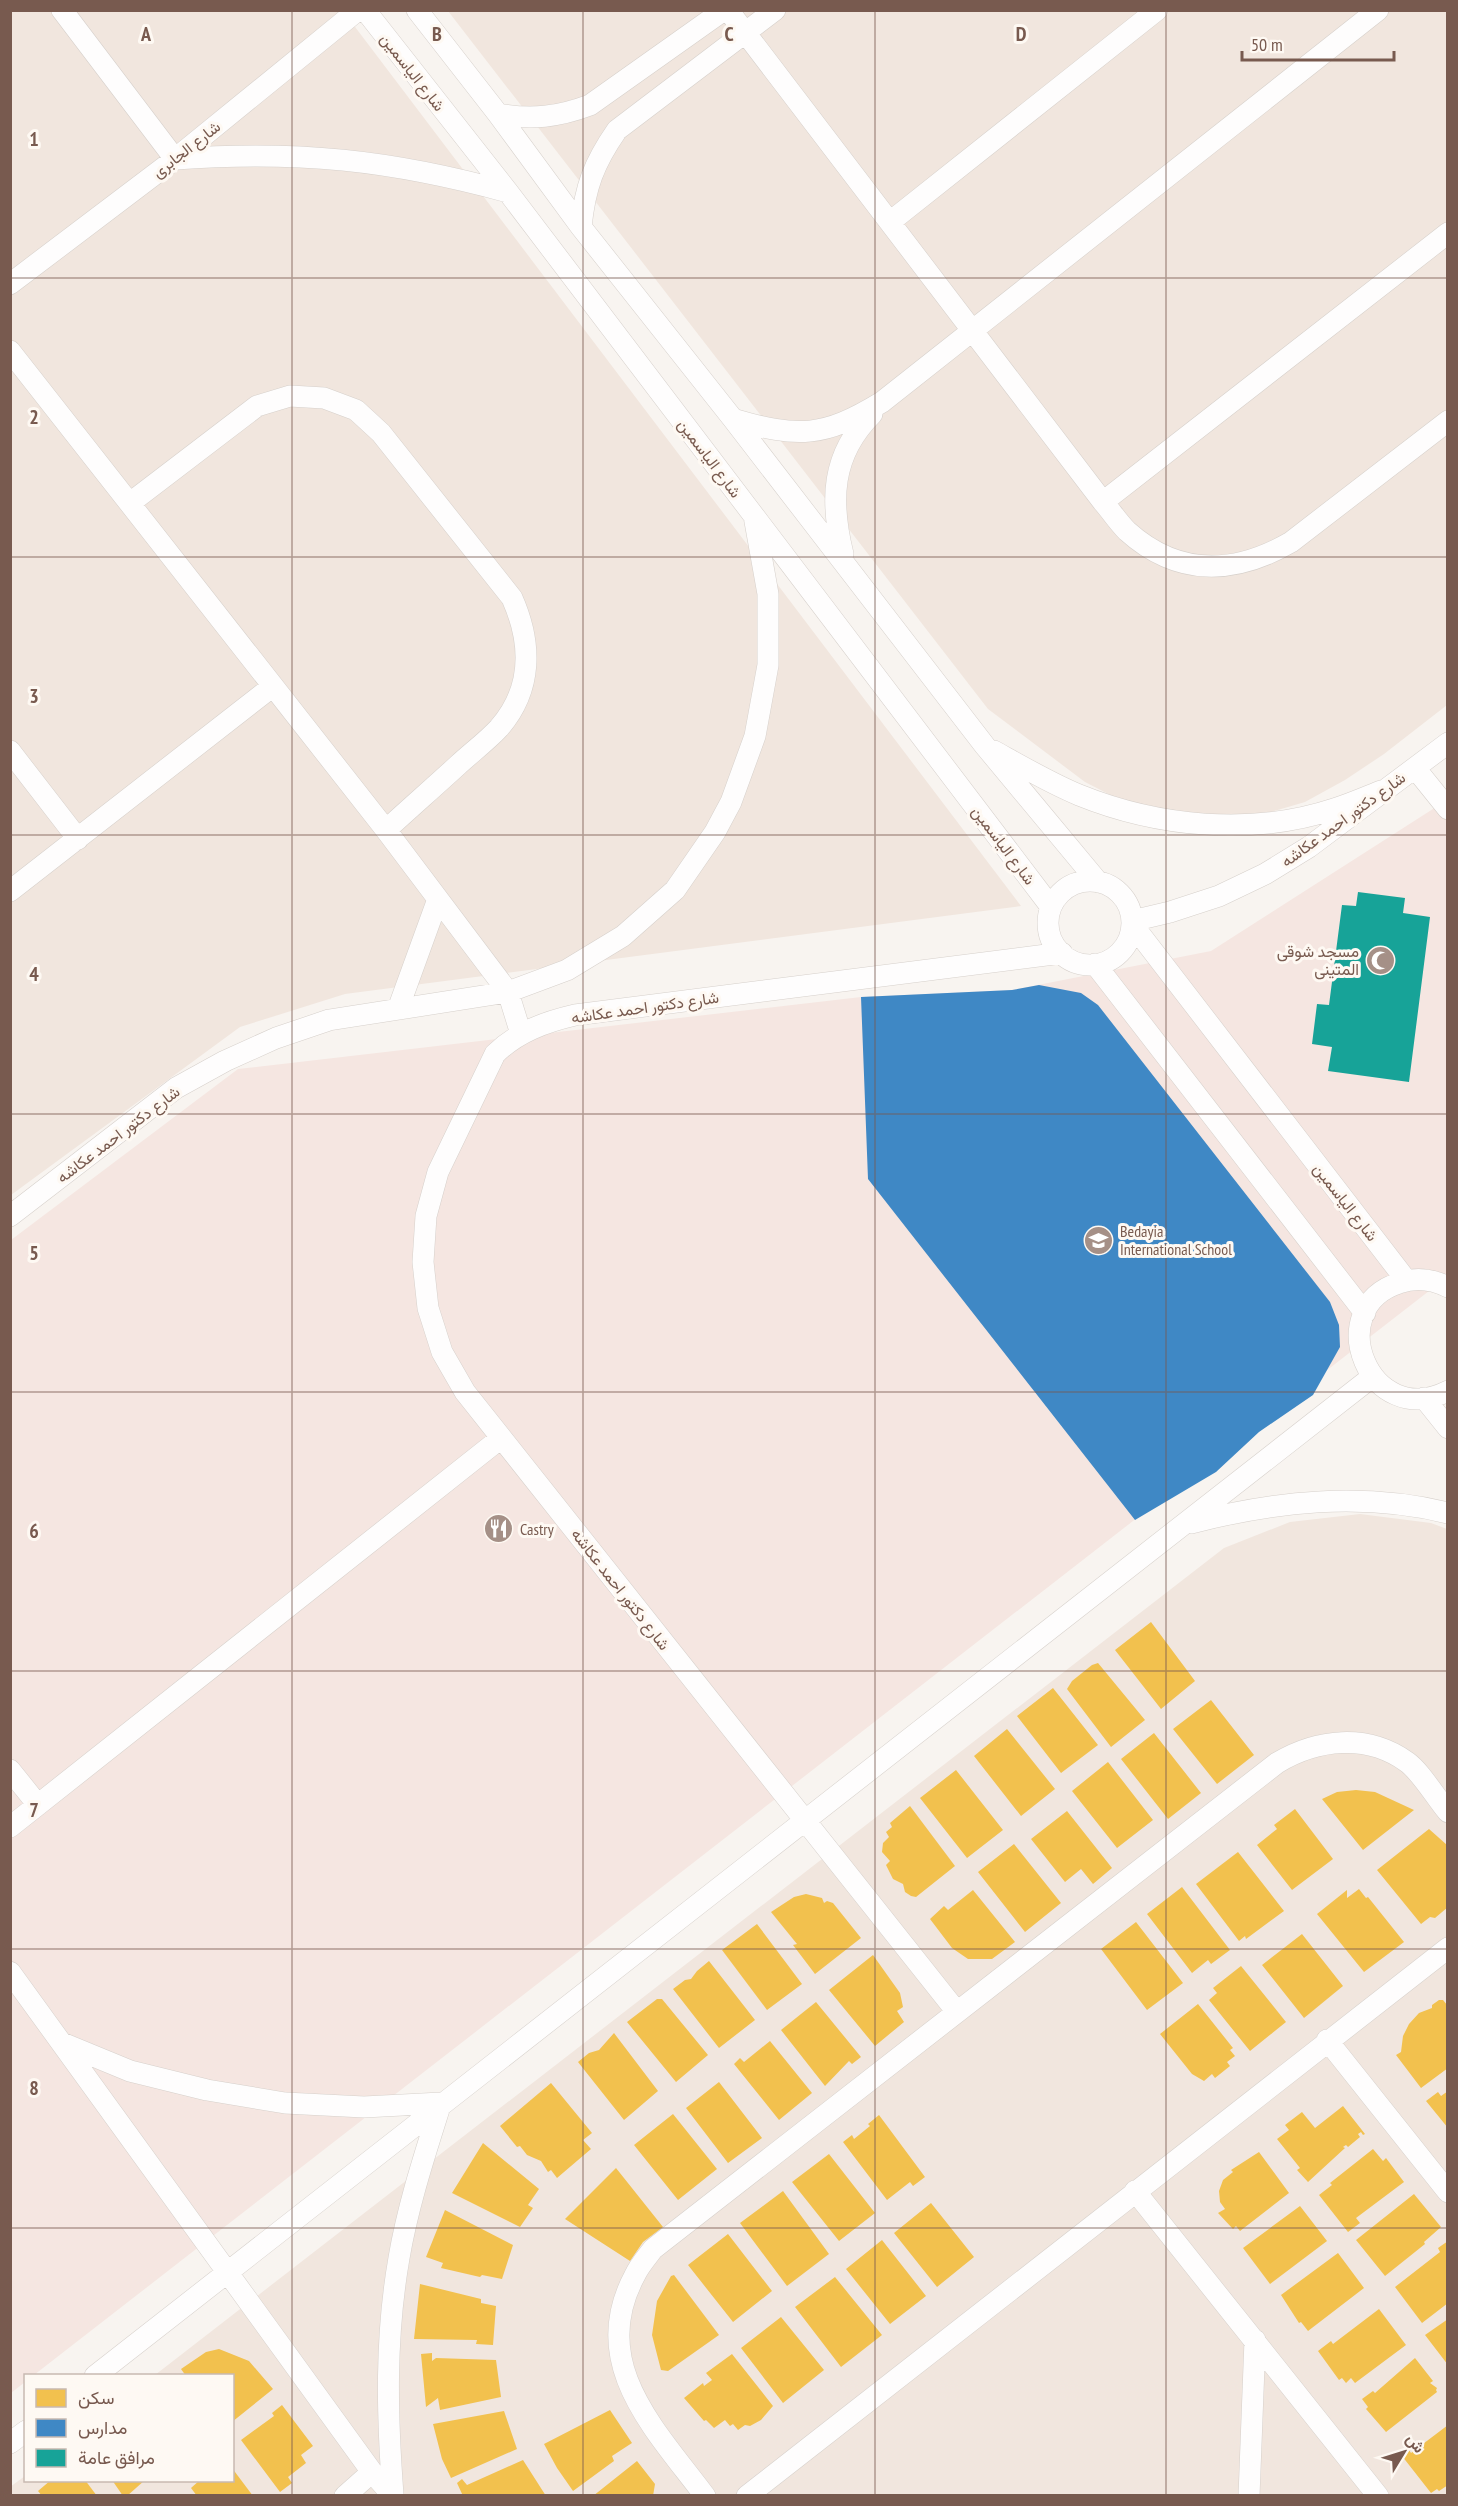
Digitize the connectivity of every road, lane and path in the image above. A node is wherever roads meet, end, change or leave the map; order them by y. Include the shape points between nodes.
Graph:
1 (62, 10) edge
2 (358, 10) edge
3 (364, 10) edge
4 (417, 10) edge
5 (726, 10) edge
6 (775, 10) edge
7 (1157, 10) edge
8 (1378, 10) edge
9 (745, 33) junction
10 (498, 114) junction
11 (175, 159) junction
12 (508, 192) junction
13 (890, 222) junction
14 (581, 227) junction
15 (1448, 233) edge
16 (10, 284) edge
17 (974, 332) junction
18 (10, 351) edge
19 (882, 402) junction
20 (733, 419) junction
21 (1448, 420) edge
22 (1103, 502) junction
23 (130, 503) junction
24 (754, 516) junction
25 (845, 564) junction
26 (273, 686) junction
27 (1448, 743) edge
28 (985, 746) junction
29 (10, 751) edge
30 (1415, 768) junction
31 (1381, 791) junction
32 (1448, 809) edge
33 (386, 830) junction
34 (78, 838) junction
35 (1098, 882) junction
36 (10, 891) edge
37 (438, 899) junction
38 (1051, 907) junction
39 (1132, 922) junction
40 (1062, 953) junction
41 (1095, 964) junction
42 (508, 992) junction
43 (398, 1009) junction
44 (521, 1034) junction
45 (10, 1216) edge
46 (1448, 1277) edge
47 (1415, 1280) junction
48 (1448, 1287) edge
49 (1365, 1312) junction
50 (1372, 1377) junction
51 (1448, 1391) edge
52 (1424, 1398) junction
53 (1448, 1428) edge
54 (501, 1438) junction
55 (1448, 1513) edge
56 (1182, 1526) junction
57 (10, 1770) edge
58 (38, 1805) junction
59 (1448, 1812) edge
60 (804, 1820) junction
61 (10, 1827) edge
62 (1448, 1948) edge
63 (10, 1972) edge
64 (957, 2012) junction
65 (1328, 2040) junction
66 (62, 2043) junction
67 (441, 2103) junction
68 (1135, 2191) junction
69 (1448, 2192) edge
70 (227, 2270) junction
71 (1255, 2340) junction
72 (97, 2374) edge
73 (24, 2432) edge
74 (10, 2443) edge
75 (372, 2472) junction
76 (393, 2495) edge
77 (345, 2496) edge
78 (705, 2496) edge
79 (747, 2496) edge
80 (1249, 2496) edge
81 (1378, 2496) edge

1 - 11 street
2 - 11 street, شارع الجابرى
3 - 12 street, شارع الياسمين
4 - 10 street
5 - 9 street
5 - 10 street via 590,105 545,118
6 - 9 street
7 - 13 street
8 - 17 street
9 - 13 street
9 - 14 street via 617,130 591,176
10 - 14 street
11 - 12 street via 275,154 357,160
11 - 16 street, شارع الجابرى
12 - 24 street, شارع الياسمين
13 - 17 street
14 - 20 street
15 - 22 street
17 - 19 street
17 - 22 street
18 - 23 street
19 - 20 street via 852,421 811,432 772,430
19 - 25 street via 858,428 841,459 834,493 836,528
20 - 25 street
21 - 22 street via 1291,542 1267,556 1241,564 1206,566 1166,556 1125,529
23 - 26 street
23 - 33 street via 257,406 290,396 324,398 356,410 381,434 513,598 527,646 525,676 516,702 499,727
24 - 38 street, شارع الياسمين
24 - 42 street, شارع دكتور احمد عكاشه via 768,594 768,665 755,736 731,802 675,890 623,936 567,970
25 - 28 street
26 - 33 street
26 - 34 street
27 - 30 street, شارع دكتور احمد عكاشه
28 - 31 street via 1077,794 1126,812 1178,822 1230,825 1282,821 1333,810
28 - 35 street
29 - 34 street
30 - 31 street, شارع دكتور احمد عكاشه
30 - 32 street
31 - 39 street, شارع دكتور احمد عكاشه via 1309,847 1265,874 1219,896
33 - 37 street
34 - 36 street
35 - 38 street via 1075,884 1057,897
35 - 39 street via 1108,885 1125,900
37 - 42 street
37 - 43 street
38 - 40 street via 1048,927
39 - 41 street via 1125,946 1107,961
39 - 47 street, شارع الياسمين
40 - 41 street via 1077,963
40 - 44 street, شارع دكتور احمد عكاشه via 575,1015
41 - 49 street
42 - 43 street, شارع دكتور احمد عكاشه
42 - 44 street
43 - 45 street, شارع دكتور احمد عكاشه via 329,1020 225,1061 176,1088
44 - 54 street, شارع دكتور احمد عكاشه via 495,1054 438,1172 426,1216 423,1262 428,1308 442,1352 465,1392
46 - 47 street
47 - 48 street
47 - 49 street via 1382,1292
49 - 50 street via 1359,1339
50 - 52 street via 1395,1394
50 - 56 street
51 - 52 street
52 - 53 street
54 - 58 street
54 - 60 street, شارع دكتور احمد عكاشه
55 - 56 street via 1363,1501 1302,1502 1241,1510
56 - 60 street
57 - 58 street
58 - 61 street
59 - 64 street via 1408,1763 1383,1749 1354,1742 1325,1743 1298,1751 1277,1763
60 - 64 street, شارع دكتور احمد عكاشه
60 - 67 street
62 - 65 street
63 - 66 street
64 - 78 street via 677,2229 653,2249 635,2274 624,2300 619,2327 620,2355 627,2382 636,2403
65 - 68 street
65 - 69 street
66 - 67 street via 130,2071 285,2103 364,2107
66 - 70 street
67 - 70 street
67 - 76 street via 399,2257 389,2336 387,2415
68 - 71 street
68 - 79 street
70 - 72 street
70 - 75 street
71 - 80 street
71 - 81 street
73 - 74 street
75 - 76 street
75 - 77 street

